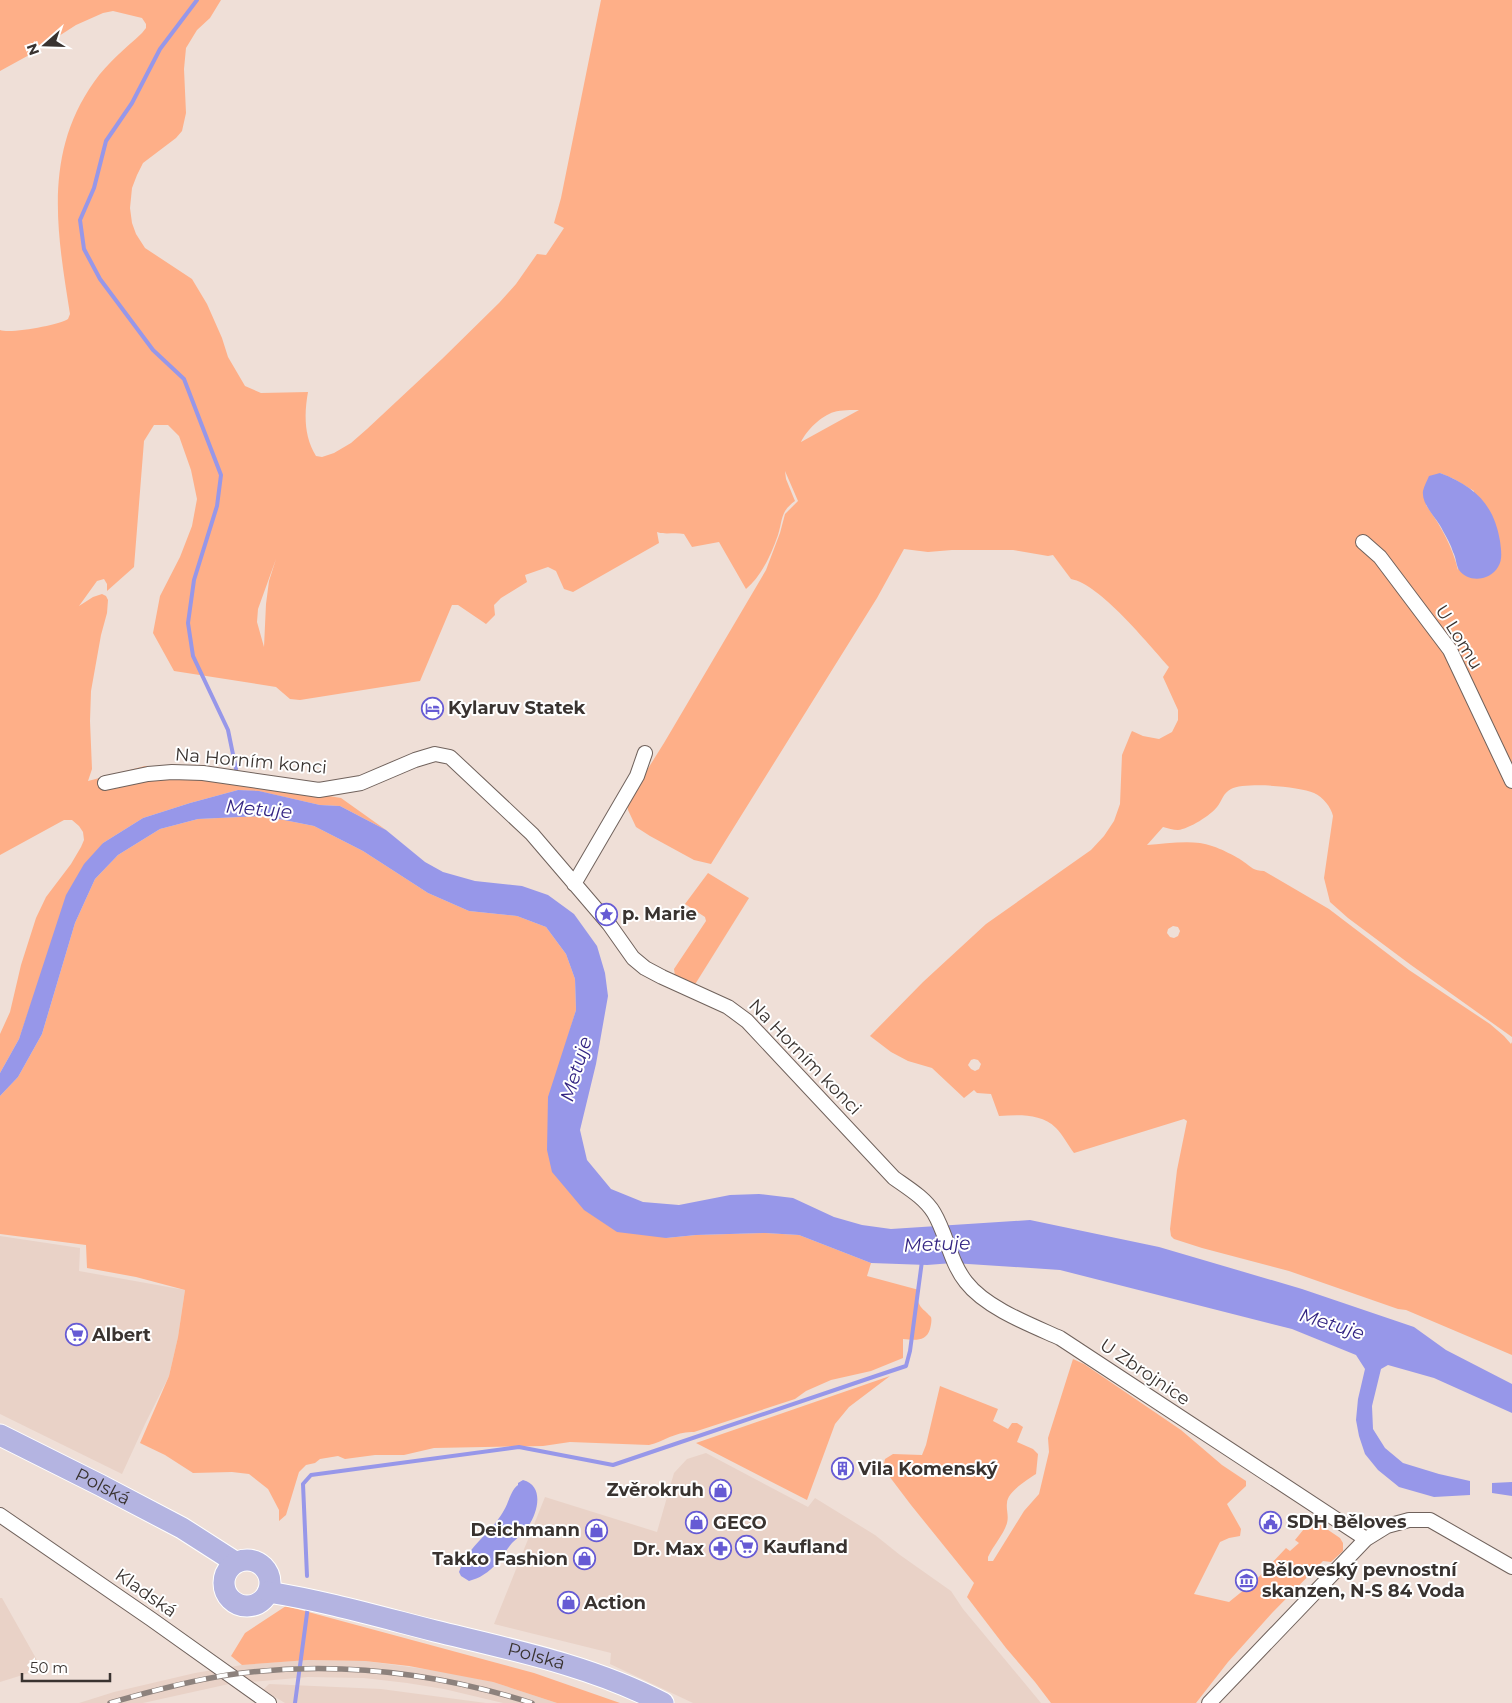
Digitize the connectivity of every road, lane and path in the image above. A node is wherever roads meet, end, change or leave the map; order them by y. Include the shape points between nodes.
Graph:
1 (1363, 542) dead end
2 (645, 753) dead end
3 (1512, 781) edge
4 (104, 782) dead end
5 (574, 884) junction
6 (934, 1213) joint
7 (0, 1436) edge
8 (0, 1515) edge
9 (1366, 1539) junction
10 (231, 1567) junction
11 (1512, 1567) edge
12 (269, 1584) junction
13 (269, 1703) edge
14 (663, 1703) edge
15 (1209, 1703) edge

1 - 3 street, U Lomu via 1380,557 1450,650
2 - 5 street via 637,776
4 - 5 street, Na Horním konci via 148,774 204,773 319,790 361,783 435,754 450,757 532,834
5 - 6 street, Na Horním konci via 633,958 645,968 728,1007 747,1021 894,1178 922,1199
6 - 9 street, U Zbrojnice via 959,1273 973,1290 1006,1314 1060,1338
7 - 10 main road, Polská via 182,1528
8 - 13 street, Kladská
9 - 11 street via 1387,1526 1409,1520 1430,1520
9 - 15 street
10 - 12 main road via 248,1559 255,1560 264,1566
10 - 12 main road via 225,1576 224,1587 238,1604 256,1604 265,1597
12 - 14 main road, Polská via 302,1588 406,1623 592,1671

